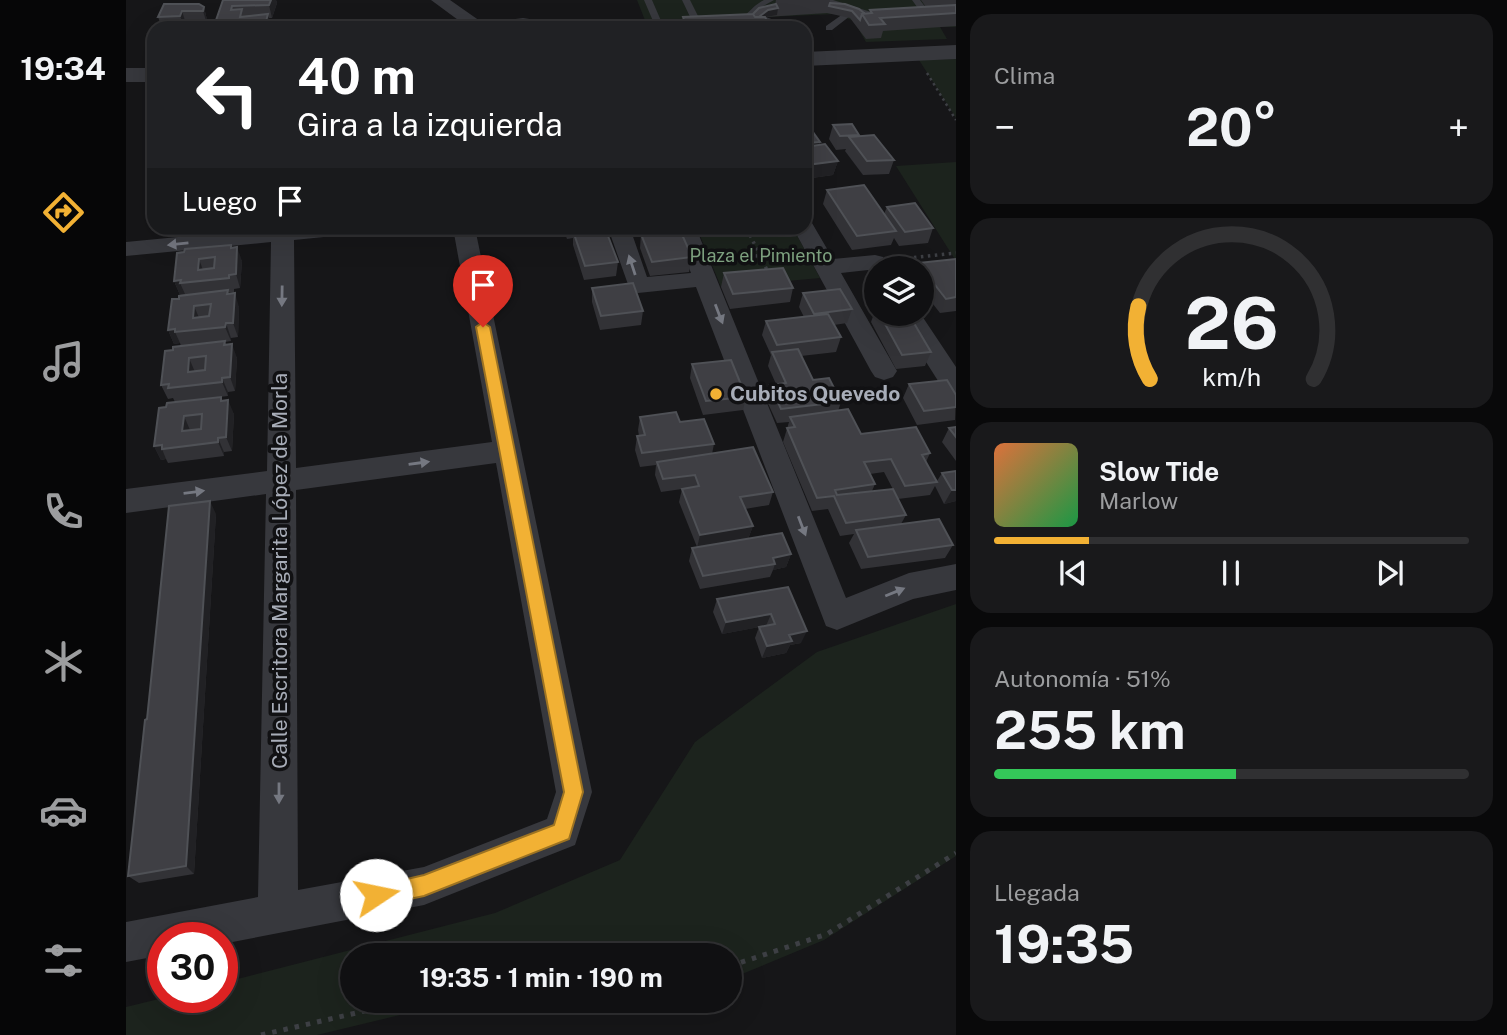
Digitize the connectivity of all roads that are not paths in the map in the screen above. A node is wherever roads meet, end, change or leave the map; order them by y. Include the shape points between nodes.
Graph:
1 (439, 0) edge
2 (648, 0) edge
3 (687, 0) edge
4 (770, 0) edge
5 (824, 0) edge
6 (916, 0) edge
7 (839, 2) edge
8 (849, 13) junction
9 (942, 15) edge
10 (756, 16) junction
11 (916, 16) edge
12 (928, 16) junction
13 (891, 17) edge
14 (470, 21) edge
15 (657, 21) edge
16 (696, 21) edge
17 (747, 21) edge
18 (769, 21) edge
19 (829, 28) dead end
20 (956, 52) edge
21 (812, 59) edge
22 (126, 66) edge
23 (147, 66) edge
24 (126, 75) edge
25 (147, 75) edge
26 (248, 235) edge
27 (283, 235) edge
28 (465, 235) edge
29 (621, 235) edge
30 (688, 235) edge
31 (808, 235) edge
32 (126, 249) edge
33 (821, 258) junction
34 (864, 263) edge
35 (701, 270) junction
36 (915, 326) edge
37 (884, 371) dead end
38 (956, 388) edge
39 (508, 451) junction
40 (281, 481) junction
41 (126, 501) edge
42 (956, 577) edge
43 (278, 915) junction
44 (126, 942) edge

1 - 14 street
2 - 15 lane
3 - 16 lane
4 - 10 lane via 753,4
5 - 7 lane
6 - 12 lane
7 - 8 lane
8 - 13 lane
8 - 19 lane
9 - 12 lane
10 - 17 lane
10 - 18 lane
11 - 12 lane
20 - 21 street
22 - 23 street
24 - 25 street
26 -> 32 street
27 -> 40 street, Calle Escritora Margarita López de Morla
28 - 39 street
35 -> 29 street via 638,285
30 - 35 street
31 - 33 street
33 - 34 street
33 - 37 street
35 -> 42 street via 837,616 909,586
36 - 38 street
40 -> 39 street
39 - 43 street via 574,792 562,832 424,886
41 -> 40 street
40 -> 43 street, Calle Escritora Margarita López de Morla
43 - 44 street

